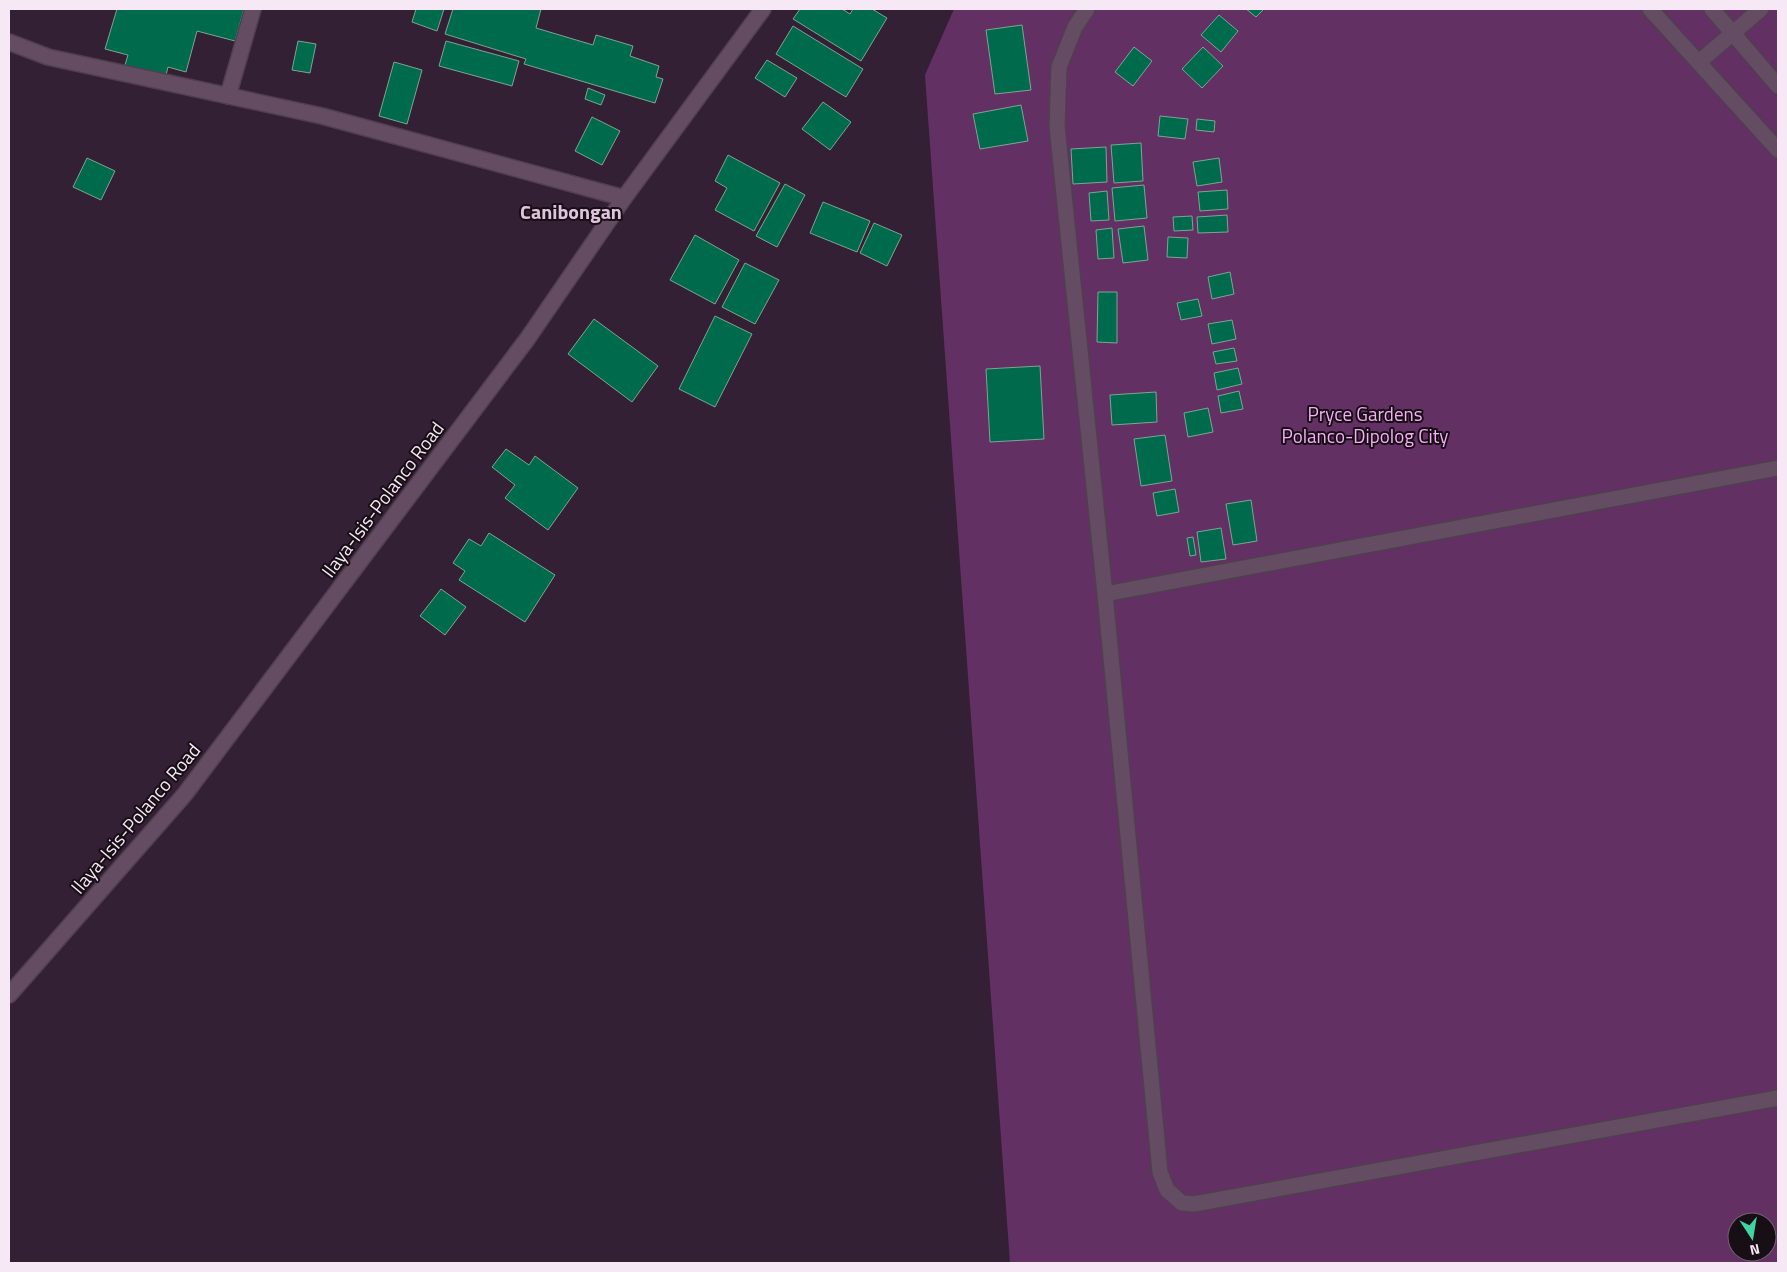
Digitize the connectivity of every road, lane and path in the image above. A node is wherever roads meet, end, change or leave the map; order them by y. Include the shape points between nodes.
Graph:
1 (253, 9) edge
2 (763, 9) edge
3 (1087, 9) edge
4 (1650, 9) edge
5 (1712, 9) edge
6 (1761, 9) edge
7 (1732, 32) junction
8 (9, 42) edge
9 (1699, 62) junction
10 (1778, 86) edge
11 (228, 96) junction
12 (1778, 150) edge
13 (624, 198) junction
14 (1778, 468) edge
15 (1105, 594) junction
16 (9, 995) edge
17 (1778, 1098) edge

1 - 11 main road
2 - 13 main road, Ilaya-Isis-Polanco Road
3 - 15 main road via 1075,27 1059,67 1057,126
4 - 9 main road
5 - 7 main road
6 - 7 main road
7 - 9 main road
7 - 10 main road
8 - 11 main road via 48,57
9 - 12 main road
11 - 13 main road via 322,116
13 - 16 main road, Ilaya-Isis-Polanco Road via 528,338 185,794
14 - 15 main road
15 - 17 main road via 1160,1172 1167,1190 1182,1203 1194,1204

